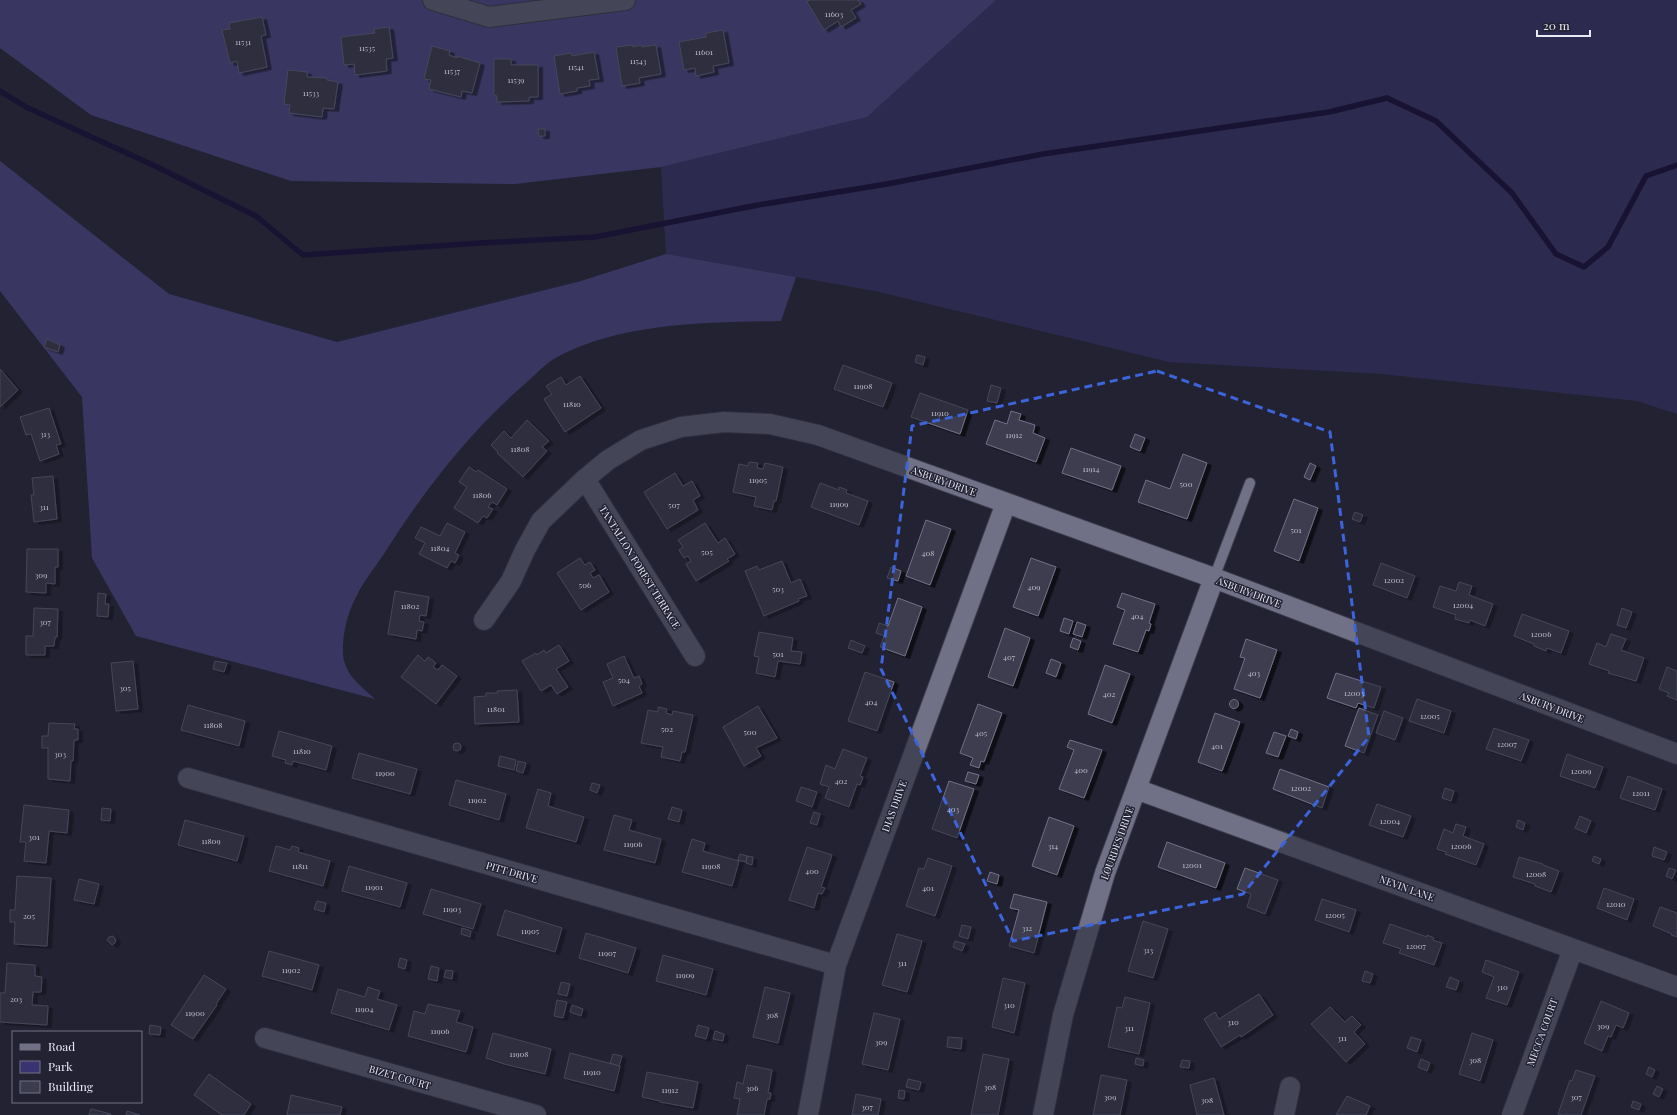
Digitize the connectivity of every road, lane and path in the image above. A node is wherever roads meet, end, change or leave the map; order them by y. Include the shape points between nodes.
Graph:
1 (433, 0) edge
2 (625, 0) edge
3 (585, 479) junction
4 (1250, 483) dead end
5 (1006, 503) junction
6 (1214, 578) junction
7 (484, 620) dead end
8 (695, 656) dead end
9 (1677, 754) edge
10 (188, 778) dead end
11 (1136, 789) junction
12 (1573, 949) junction
13 (836, 965) junction
14 (1677, 987) edge
15 (265, 1038) dead end
16 (1290, 1087) dead end
17 (536, 1115) edge
18 (808, 1115) edge
19 (1043, 1115) edge
20 (1284, 1115) edge
21 (1512, 1115) edge

1 - 2 street via 490,16
3 - 5 street, ASBURY DRIVE via 608,460 641,440 680,427 724,422 770,424 818,435
3 - 7 street, ASBURY DRIVE via 541,521 511,581
3 - 8 street, TANTALLON FOREST TERRACE
4 - 6 lane
5 - 6 street, ASBURY DRIVE
5 - 13 street, DIAS DRIVE
6 - 9 street, ASBURY DRIVE
6 - 11 street, LOURDES DRIVE
10 - 13 street, PITT DRIVE
11 - 12 street, NEVIN LANE
11 - 19 street, LOURDES DRIVE via 1105,873 1065,1008
12 - 14 street, NEVIN LANE
12 - 21 street, MECCA COURT
13 - 18 street, DIAS DRIVE
15 - 17 street, BIZET COURT
16 - 20 street

